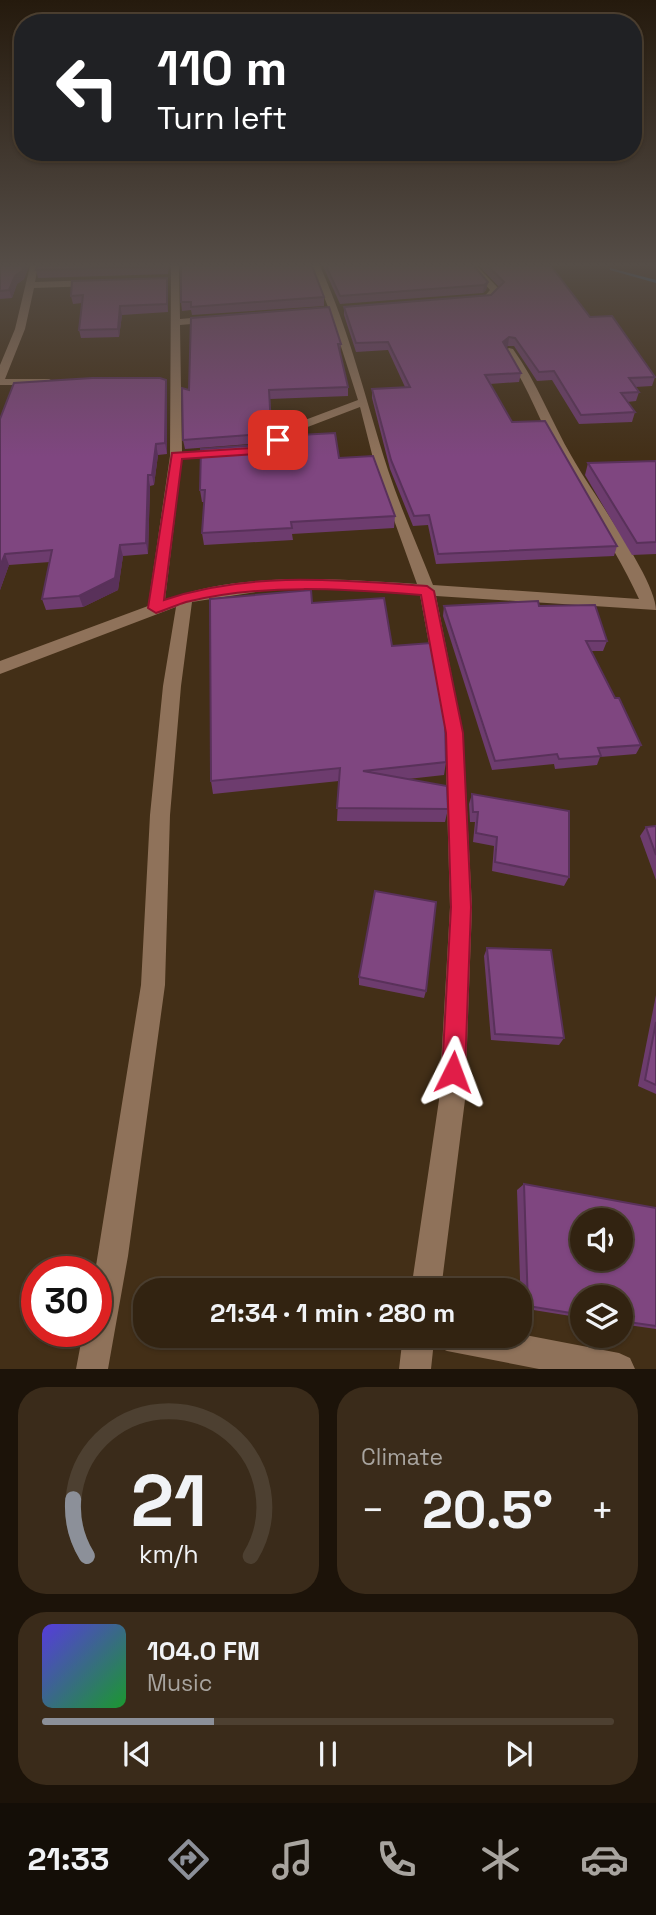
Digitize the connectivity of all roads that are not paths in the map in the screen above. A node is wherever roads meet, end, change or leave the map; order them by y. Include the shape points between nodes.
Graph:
1 (18, 330) edge
2 (175, 330) edge
3 (342, 330) edge
4 (509, 351) edge
5 (0, 380) edge
6 (67, 382) edge
7 (364, 402) junction
8 (255, 451) edge
9 (234, 452) edge
10 (176, 456) junction
11 (427, 591) junction
12 (185, 598) junction
13 (653, 605) edge
14 (156, 608) junction
15 (0, 667) edge
16 (428, 1278) edge
17 (417, 1348) edge
18 (513, 1348) edge
19 (92, 1369) edge
20 (415, 1369) edge
21 (619, 1369) edge

1 - 5 street
2 - 10 street via 168,382
3 - 7 street
4 - 13 street
5 - 6 street
7 - 8 street via 282,436 269,450
7 - 11 street via 382,470
9 - 10 street
10 - 14 street
11 - 12 street via 268,585
11 - 13 street
11 - 16 street via 454,733 461,907 452,1100
12 - 14 street
12 - 19 street via 160,816 153,985
14 - 15 street
17 - 20 street
18 - 21 street

